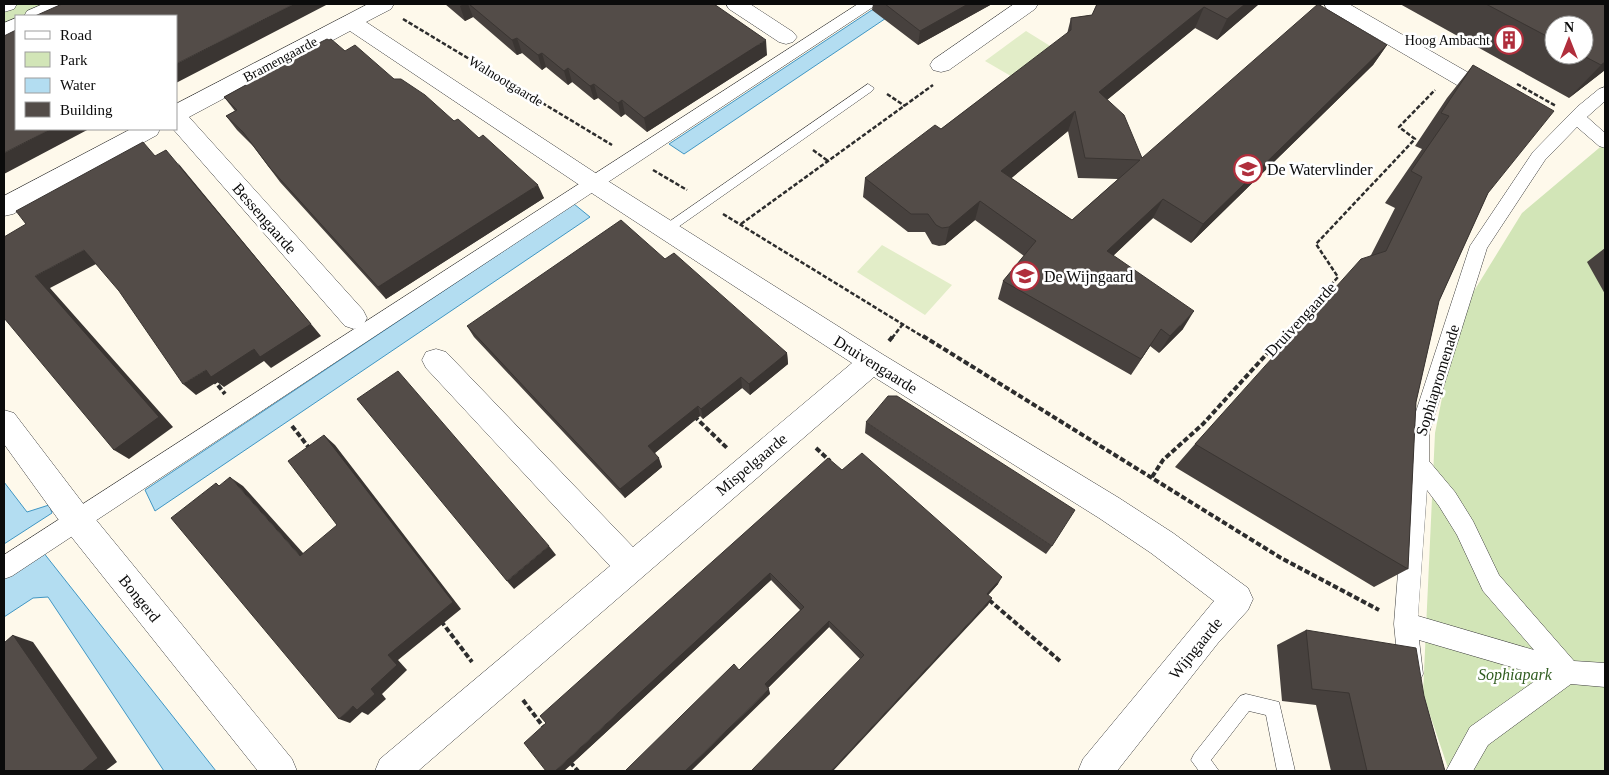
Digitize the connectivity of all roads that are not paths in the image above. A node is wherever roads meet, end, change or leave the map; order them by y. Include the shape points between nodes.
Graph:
1 (383, 4) edge
2 (736, 4) edge
3 (868, 4) edge
4 (1028, 4) edge
5 (1334, 4) edge
6 (60, 7) edge
7 (37, 15) edge
8 (351, 22) junction
9 (786, 37) dead end
10 (941, 65) road end
11 (868, 88) dead end
12 (1605, 93) edge
13 (1513, 108) edge
14 (178, 114) edge
15 (178, 117) edge
16 (1577, 118) junction
17 (147, 130) edge
18 (1605, 142) edge
19 (592, 182) junction
20 (4, 207) edge
21 (667, 229) junction
22 (361, 325) junction
23 (436, 360) dead end
24 (872, 362) junction
25 (4, 422) edge
26 (1418, 464) junction
27 (77, 520) junction
28 (1162, 543) joint
29 (4, 568) edge
30 (632, 568) junction
31 (1406, 624) junction
32 (1568, 672) junction
33 (1605, 675) edge
34 (1413, 697) edge
35 (280, 771) edge
36 (392, 771) edge
37 (1096, 771) edge
38 (1210, 771) edge
39 (1286, 771) edge
40 (1458, 771) edge

1 - 8 street, Bramengaarde
2 - 9 street
3 - 19 street
4 - 10 street
5 - 13 street
6 - 7 street
8 - 14 street, Bramengaarde
8 - 19 street
11 - 21 lane
12 - 16 street, Sophiapromenade
15 - 22 street, Bessengaarde
16 - 18 street
16 - 26 street, Sophiapromenade via 1552,130 1539,156 1479,246 1418,433
17 - 20 street
19 - 21 street, Druivengaarde
19 - 22 street
21 - 24 street, Druivengaarde
22 - 27 street via 240,414
23 - 30 street
24 - 28 street, Druivengaarde
24 - 30 street, Mispelgaarde
25 - 27 street, Bongerd
26 - 31 street, Sophiapromenade
26 - 32 street via 1447,499 1465,528 1491,583
27 - 29 street
27 - 35 street, Bongerd
28 - 37 street, Wijngaarde via 1237,599
30 - 36 street, Mispelgaarde
31 - 32 street
31 - 34 street, Sophiapromenade
32 - 33 street
32 - 40 street via 1478,736
38 - 39 lane via 1200,760 1246,702 1273,708

